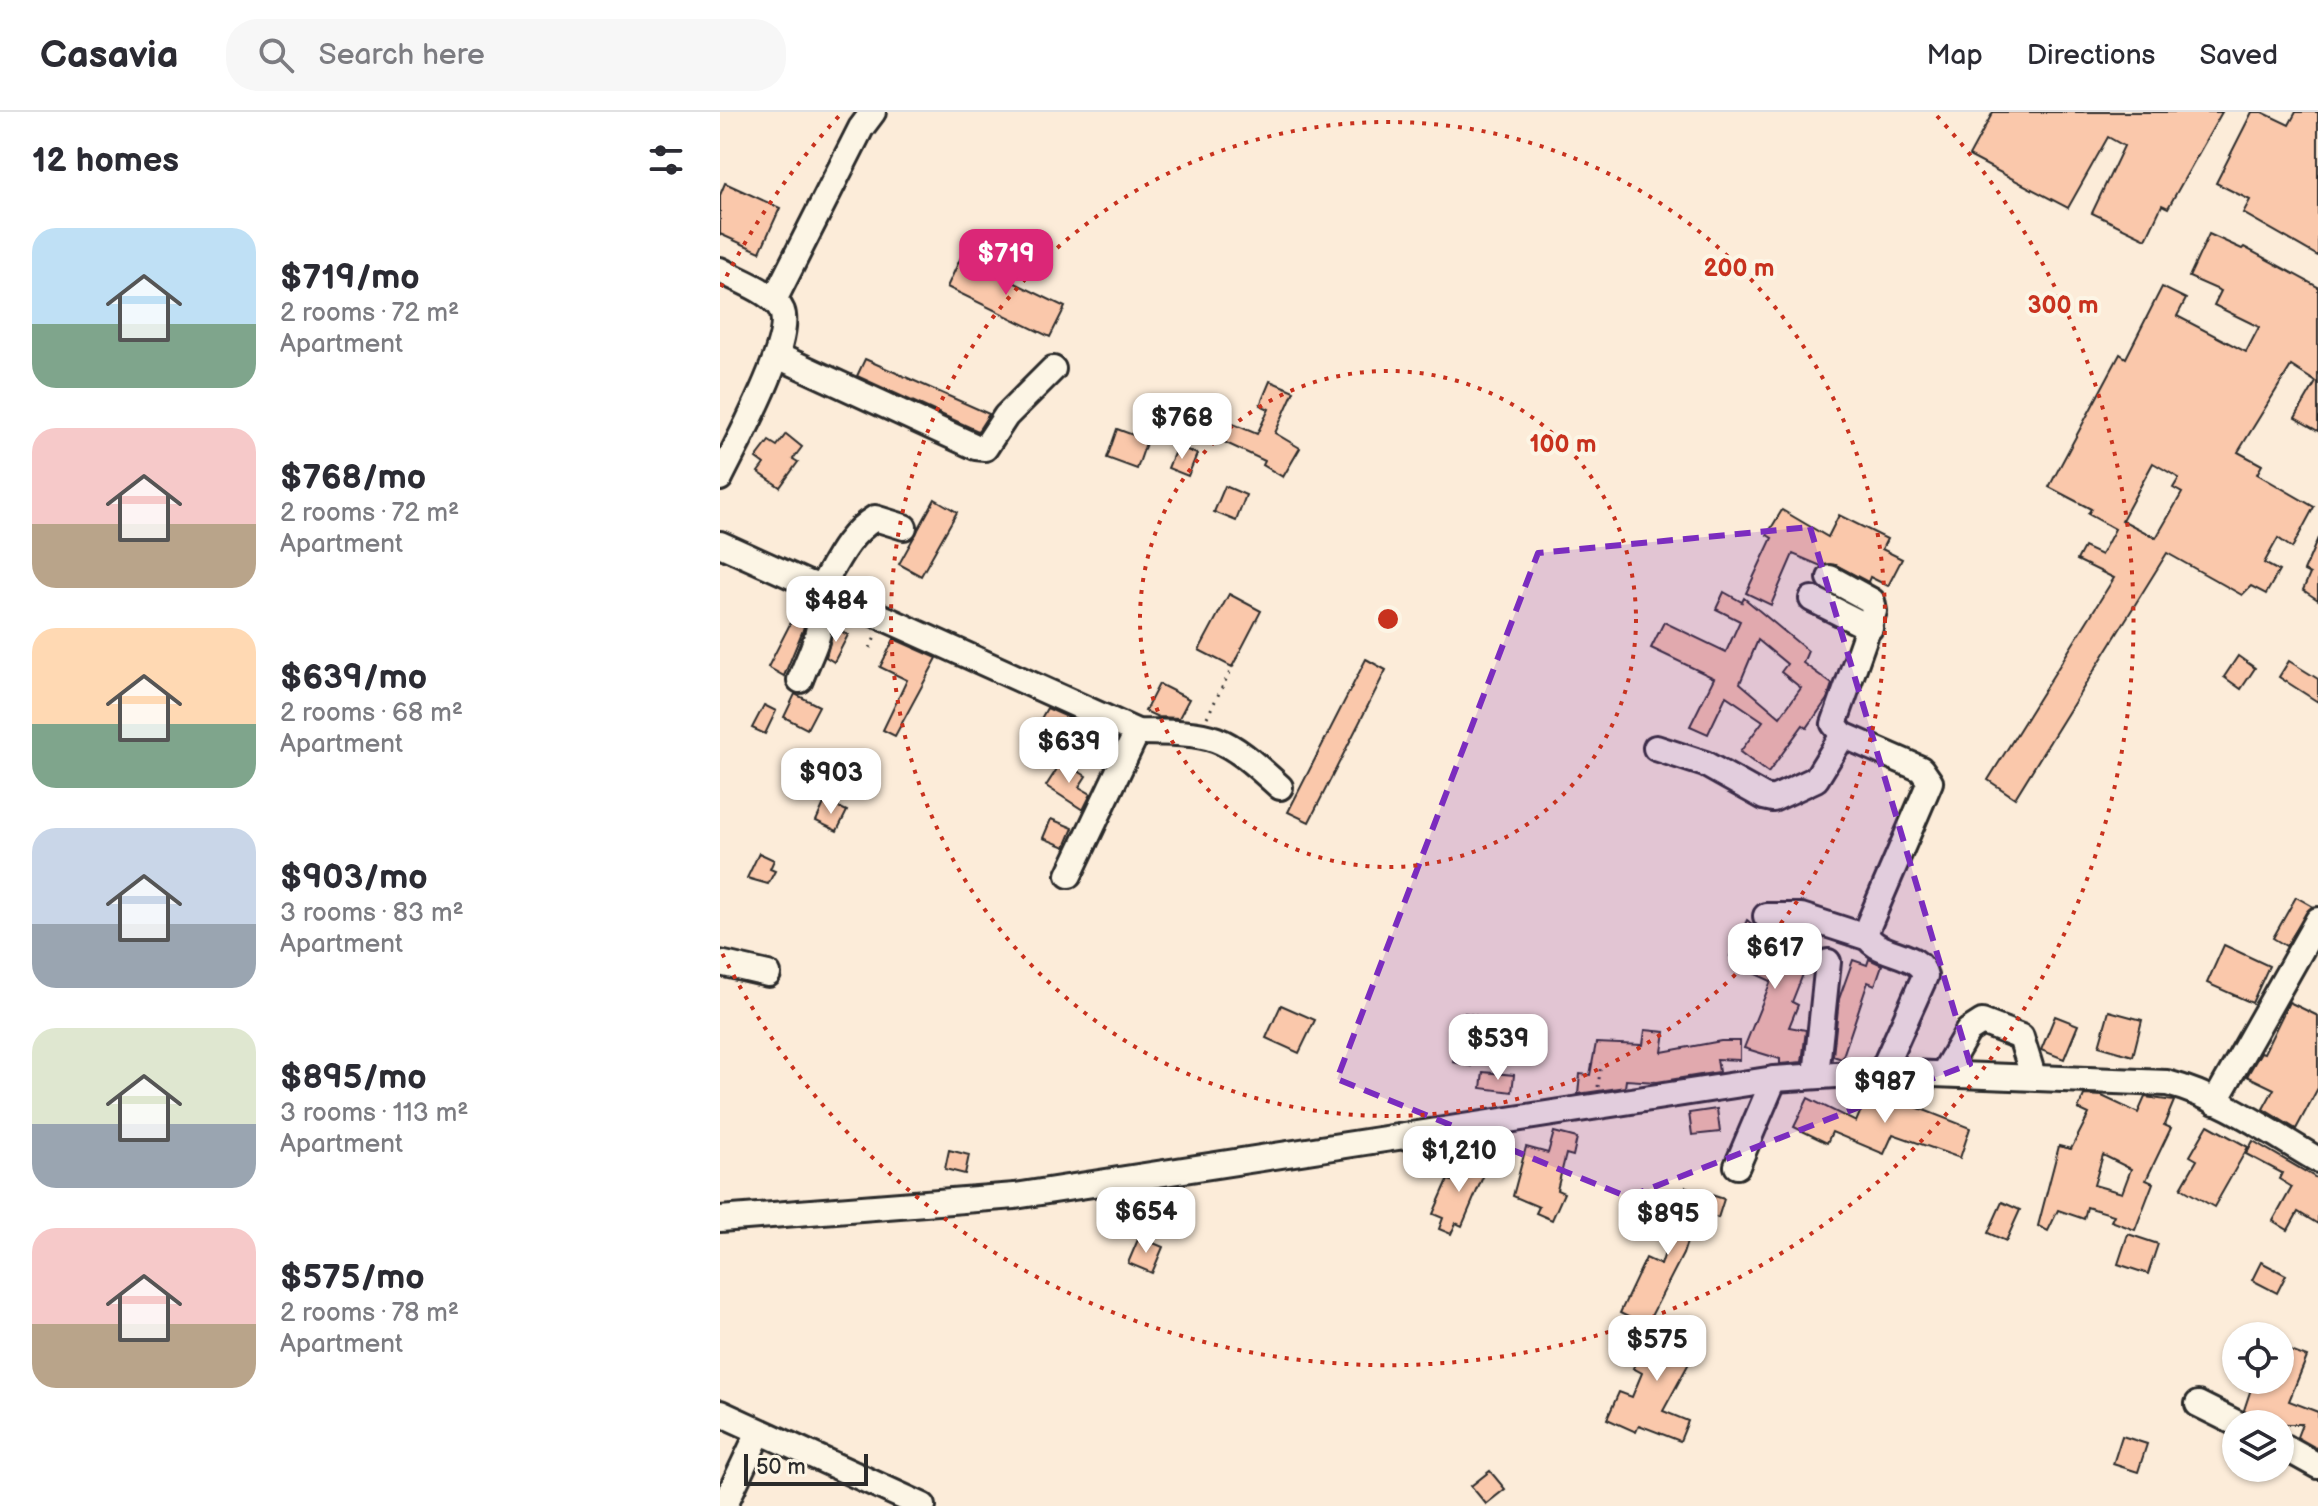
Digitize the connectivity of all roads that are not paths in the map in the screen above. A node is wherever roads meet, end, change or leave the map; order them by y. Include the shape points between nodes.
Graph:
1 (873, 112) edge
2 (720, 270) edge
3 (774, 300) junction
4 (778, 356) junction
5 (1053, 369) dead end
6 (720, 478) edge
7 (904, 527) dead end
8 (720, 544) edge
9 (1830, 578) dead end
10 (816, 586) junction
11 (1812, 599) dead end
12 (1870, 628) junction
13 (800, 680) dead end
14 (1137, 732) junction
15 (1843, 735) junction
16 (1656, 748) dead end
17 (1280, 787) dead end
18 (1069, 875) dead end
19 (1766, 916) dead end
20 (2318, 920) edge
21 (1866, 937) junction
22 (1828, 962) dead end
23 (720, 963) edge
24 (768, 974) dead end
25 (1882, 1072) junction
26 (1943, 1074) junction
27 (1816, 1076) junction
28 (2033, 1076) junction
29 (1774, 1079) junction
30 (2215, 1102) junction
31 (2318, 1160) edge
32 (1737, 1166) dead end
33 (720, 1219) edge
34 (2198, 1404) dead end
35 (720, 1413) edge
36 (2222, 1416) edge
37 (759, 1432) junction
38 (2294, 1453) edge
39 (2318, 1466) edge
40 (726, 1490) edge
41 (923, 1506) edge

1 - 3 street
2 - 3 street
3 - 4 street via 784,321
4 - 5 street via 985,448 1006,416
4 - 6 street
7 - 10 street via 875,518 863,525
8 - 10 street
9 - 12 street via 1872,601
10 - 13 street via 820,628
10 - 14 street
11 - 12 street
12 - 15 street via 1836,710 1834,724
14 - 17 street via 1199,733 1235,746
14 - 18 street
15 - 16 street via 1816,779 1773,799 1705,764
15 - 21 street via 1921,769 1930,782
19 - 21 street via 1801,916
20 - 30 street
21 - 25 street via 1920,966 1925,976
22 - 27 street
23 - 24 street
25 - 26 street
25 - 27 street
26 - 28 street
26 - 28 street via 1968,1031 1982,1022 2021,1037
27 - 29 street
28 - 30 street via 2167,1083
29 - 32 street
29 - 33 street via 1015,1196
30 - 31 street
34 - 36 street
35 - 37 street
37 - 40 street
37 - 41 street
38 - 39 street

